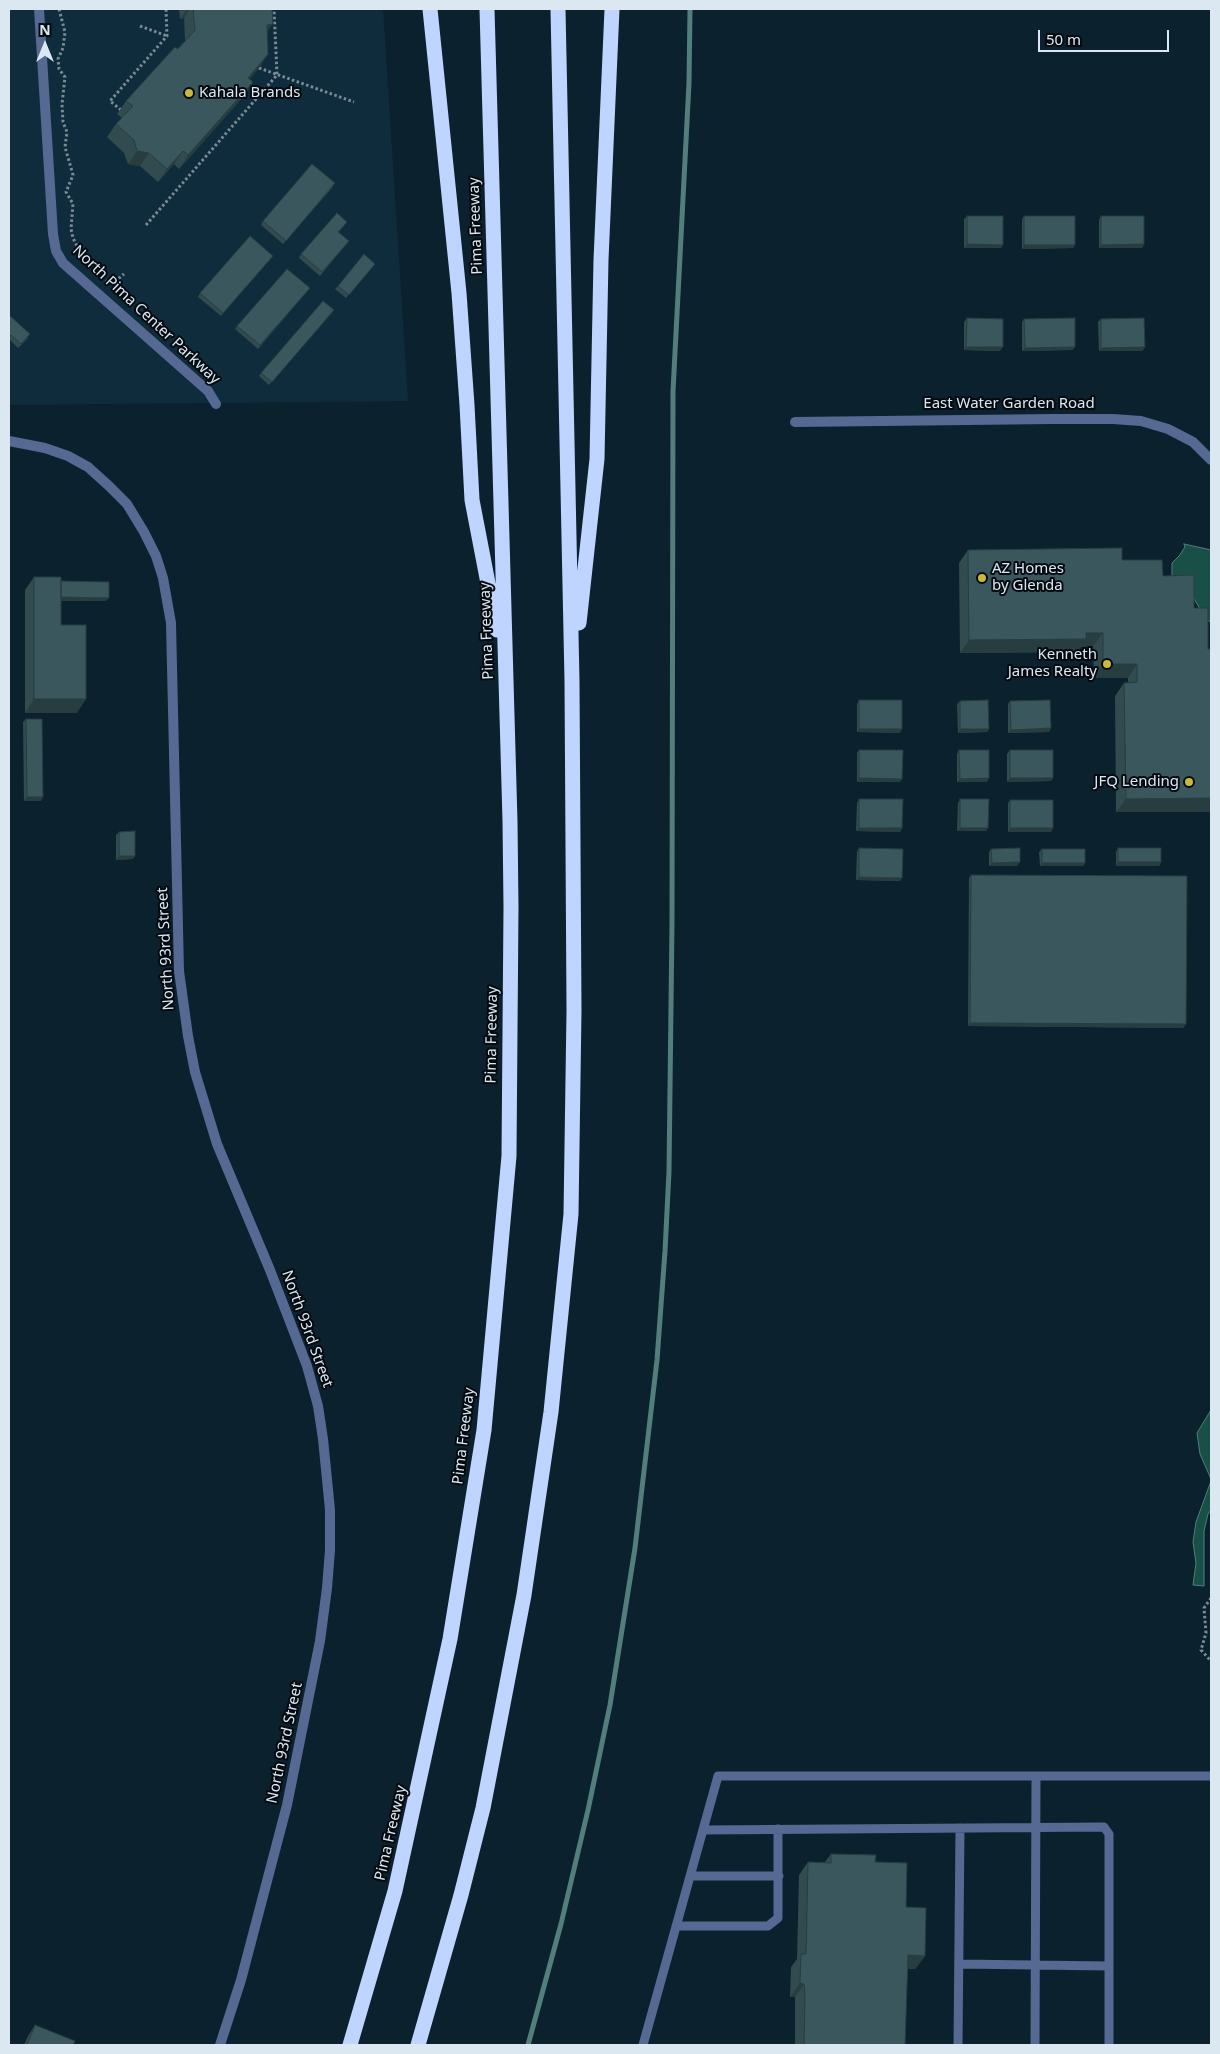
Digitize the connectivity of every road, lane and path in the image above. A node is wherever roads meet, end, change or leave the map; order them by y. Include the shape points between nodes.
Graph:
1 (39, 9) edge
2 (59, 9) edge
3 (166, 9) edge
4 (274, 9) edge
5 (430, 9) edge
6 (487, 9) edge
7 (558, 9) edge
8 (612, 9) edge
9 (140, 26) dead end
10 (167, 36) junction
11 (259, 68) edge
12 (277, 75) junction
13 (354, 102) dead end
14 (121, 110) dead end
15 (146, 225) dead end
16 (91, 268) dead end
17 (124, 274) dead end
18 (103, 278) dead end
19 (216, 404) dead end
20 (795, 422) dead end
21 (9, 441) edge
22 (1211, 460) edge
23 (572, 681) junction
24 (507, 691) junction
25 (1211, 1598) edge
26 (1211, 1661) edge
27 (1036, 1776) junction
28 (1211, 1776) edge
29 (960, 1828) junction
30 (1037, 1828) junction
31 (778, 1829) junction
32 (703, 1830) junction
33 (690, 1876) junction
34 (779, 1876) junction
35 (676, 1926) junction
36 (959, 1964) junction
37 (1035, 1965) junction
38 (1109, 1966) junction
39 (220, 2045) edge
40 (350, 2045) edge
41 (418, 2045) edge
42 (643, 2045) edge
43 (958, 2045) edge
44 (1035, 2045) edge
45 (1109, 2045) edge

1 - 19 street, North Pima Center Parkway via 56,252 63,262 208,391
2 - 16 path via 65,32 58,59 59,69 65,77 62,104 67,132 65,147 73,175 66,192 73,204 73,238 84,262
3 - 10 path
4 - 12 path
5 - 24 highway via 459,293 472,500
6 - 24 highway, Pima Freeway
7 - 23 highway
8 - 23 highway via 601,260 597,459
9 - 10 path
10 - 14 path via 110,102
11 - 12 path
12 - 13 path
12 - 15 path
17 - 18 path via 109,283
20 - 22 street, East Water Garden Road via 1141,421 1168,428 1193,442
21 - 39 street, North 93rd Street via 44,448 88,467 127,504 156,556 163,578 171,623 179,971 188,1036 195,1072 217,1144 307,1366 323,1439 330,1510 327,1588 309,1705 252,1942
23 - 41 highway via 574,1011 571,1214 551,1412 524,1595 483,1808
24 - 40 highway, Pima Freeway via 511,907 509,1156 484,1430 450,1639 418,1791 395,1891
25 - 26 path via 1204,1608 1206,1633 1201,1650
27 - 28 lane
27 - 30 lane
27 - 32 lane via 718,1776
29 - 30 lane
29 - 31 lane
29 - 36 lane
30 - 37 lane
30 - 38 lane via 1104,1827 1109,1834
31 - 32 lane
31 - 34 lane
32 - 33 lane
33 - 34 lane
33 - 35 lane
34 - 35 lane via 778,1918 768,1926
35 - 42 lane
36 - 37 lane
36 - 43 lane
37 - 38 lane
37 - 44 lane
38 - 45 lane

